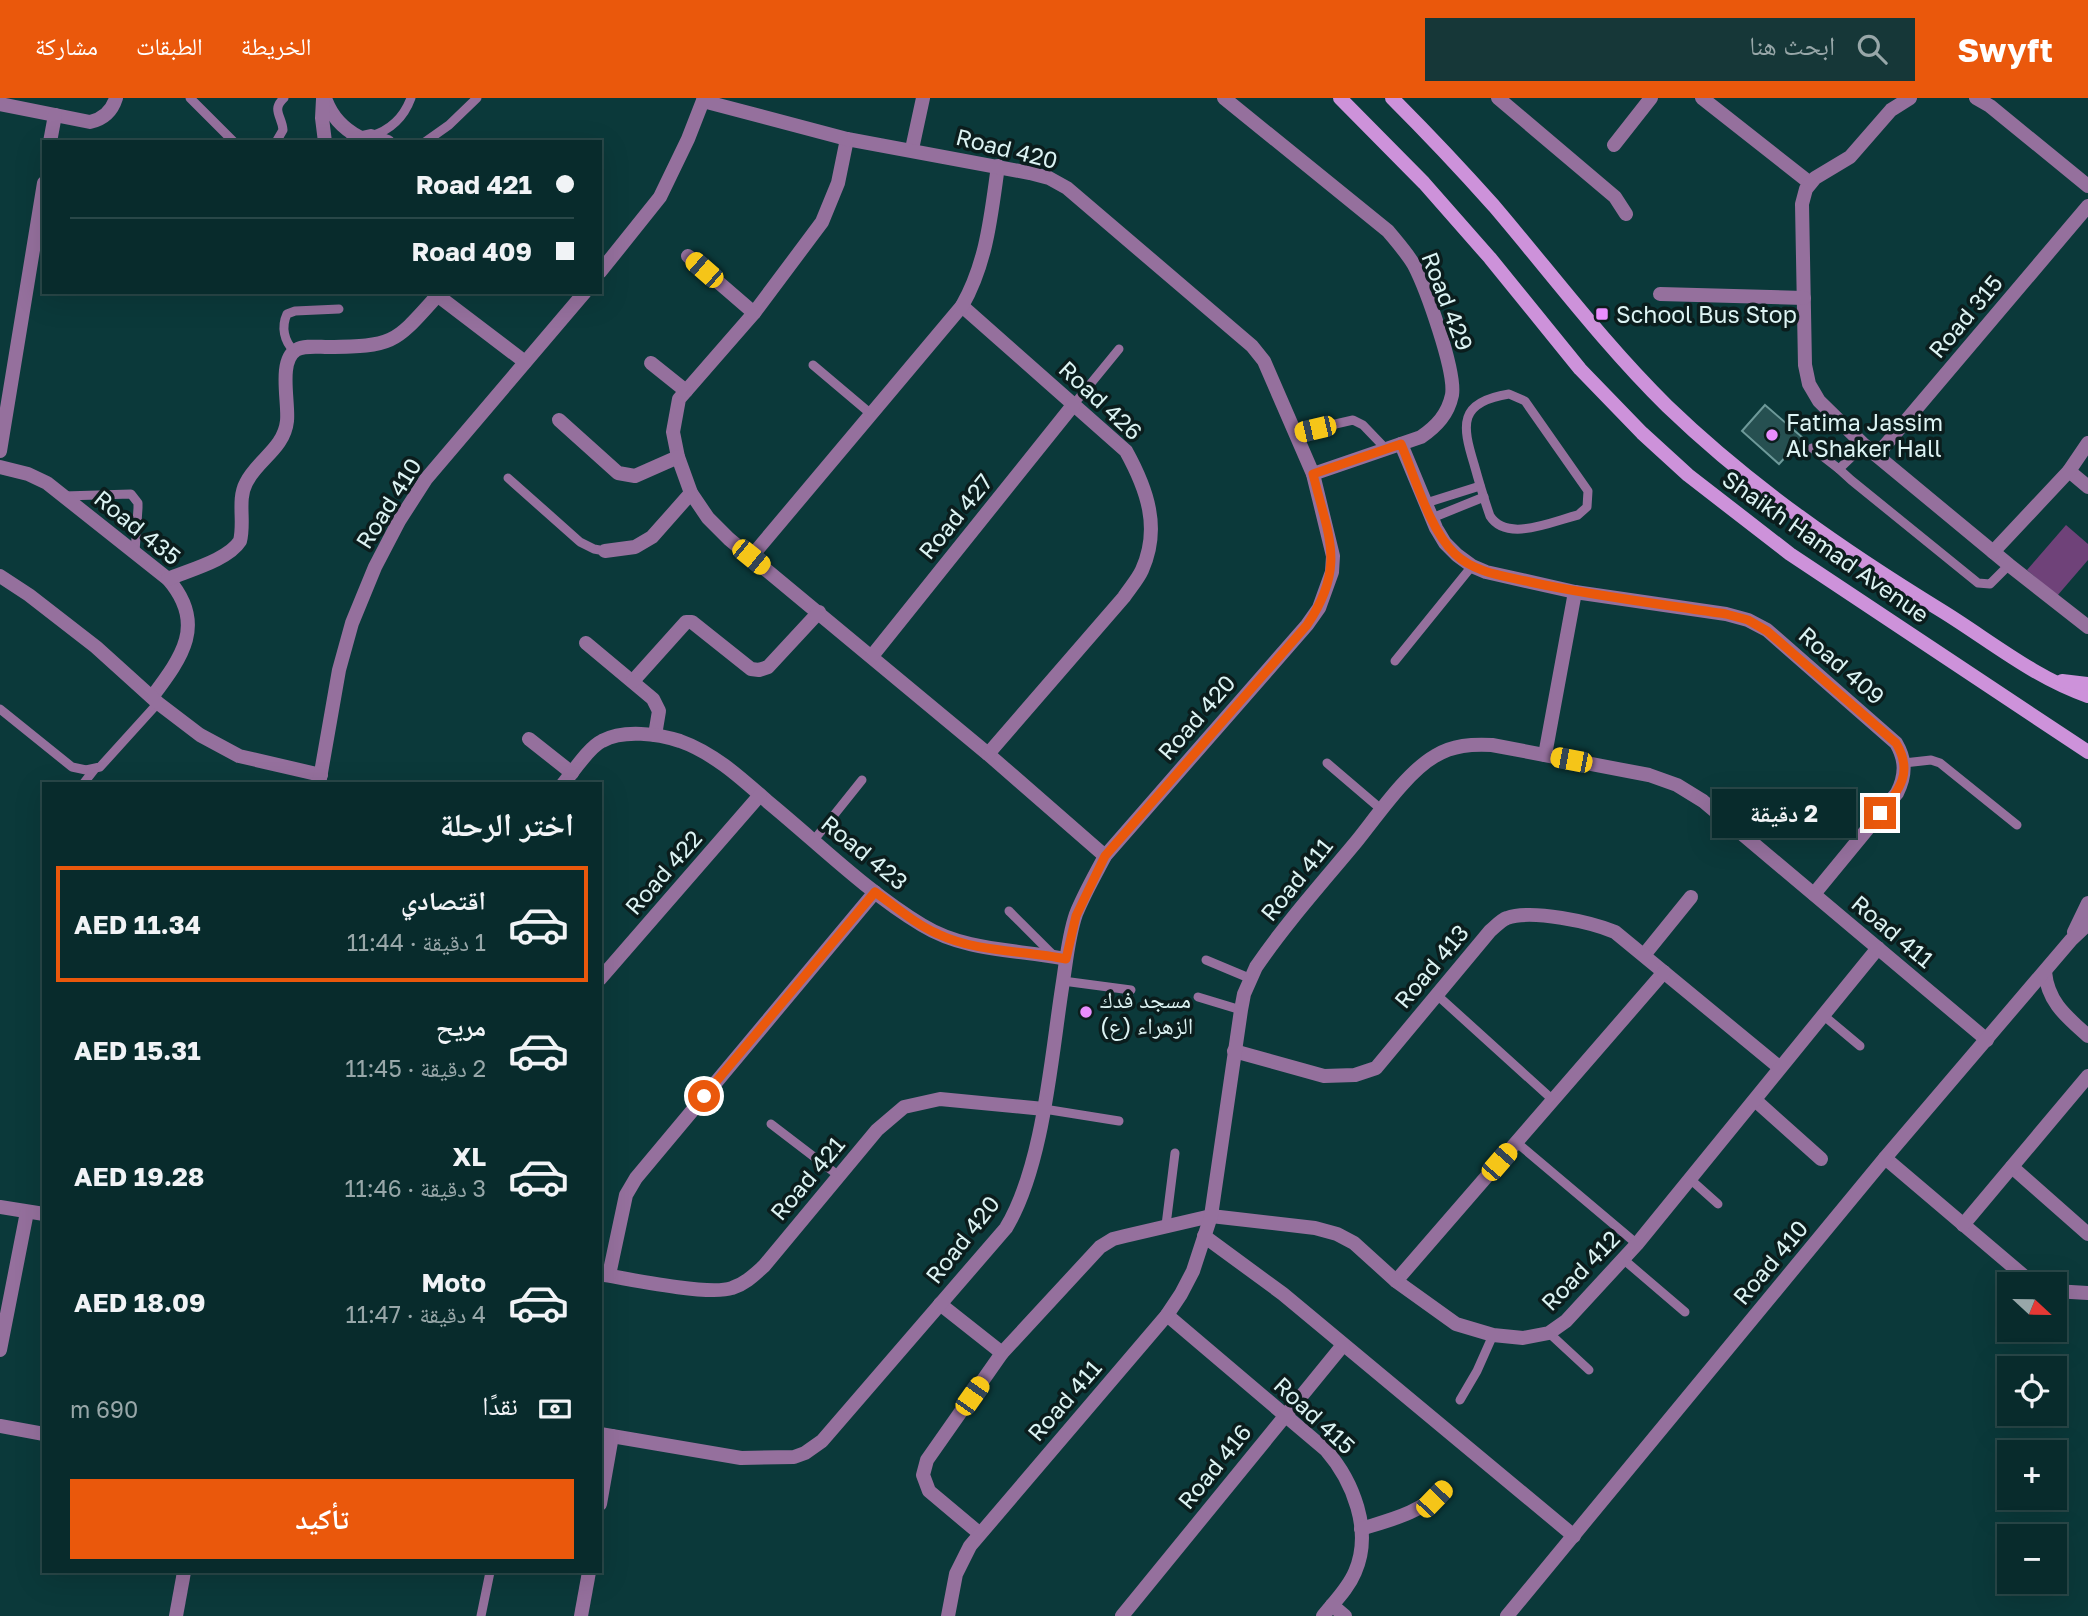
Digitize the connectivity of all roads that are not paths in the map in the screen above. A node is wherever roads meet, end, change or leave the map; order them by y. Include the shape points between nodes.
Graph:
1 (116, 98) edge
2 (190, 98) edge
3 (284, 98) edge
4 (324, 98) edge
5 (411, 98) edge
6 (477, 98) edge
7 (923, 98) edge
8 (1224, 98) edge
9 (1340, 98) edge
10 (1392, 98) edge
11 (1498, 98) edge
12 (1651, 98) edge
13 (1702, 98) edge
14 (1910, 98) edge
15 (1976, 98) edge
16 (704, 100) edge
17 (1987, 102) edge
18 (0, 104) edge
19 (1892, 104) edge
20 (55, 116) junction
21 (360, 138) edge
22 (847, 139) junction
23 (50, 140) edge
24 (232, 140) edge
25 (277, 140) edge
26 (325, 140) edge
27 (428, 140) edge
28 (1614, 145) dead end
29 (912, 149) junction
30 (998, 166) junction
31 (1810, 183) junction
32 (2088, 186) edge
33 (42, 195) edge
34 (2088, 206) edge
35 (1626, 214) dead end
36 (688, 256) dead end
37 (602, 270) edge
38 (435, 294) edge
39 (582, 294) edge
40 (1660, 295) dead end
41 (1804, 299) junction
42 (962, 306) junction
43 (339, 309) dead end
44 (754, 313) junction
45 (1119, 349) dead end
46 (294, 351) junction
47 (525, 362) junction
48 (650, 363) dead end
49 (813, 365) dead end
50 (686, 391) junction
51 (1074, 404) junction
52 (871, 414) junction
53 (559, 420) dead end
54 (1296, 433) junction
55 (2088, 443) edge
56 (1401, 444) junction
57 (1864, 445) junction
58 (1812, 448) dead end
59 (1386, 449) junction
60 (0, 451) edge
61 (1877, 455) junction
62 (678, 457) junction
63 (0, 467) edge
64 (1839, 469) junction
65 (2069, 471) junction
66 (1313, 474) junction
67 (508, 478) dead end
68 (1480, 486) junction
69 (2088, 487) edge
70 (691, 493) junction
71 (63, 496) junction
72 (1484, 497) junction
73 (1426, 503) junction
74 (1432, 518) junction
75 (605, 551) joint
76 (135, 552) junction
77 (1993, 552) junction
78 (751, 557) junction
79 (2009, 565) junction
80 (1472, 566) junction
81 (0, 576) edge
82 (168, 579) junction
83 (1575, 592) junction
84 (818, 612) junction
85 (2088, 627) edge
86 (586, 643) dead end
87 (872, 656) junction
88 (1395, 661) dead end
89 (2048, 679) junction
90 (633, 681) junction
91 (2088, 684) edge
92 (2088, 696) edge
93 (155, 700) junction
94 (0, 709) edge
95 (655, 735) junction
96 (529, 738) dead end
97 (2088, 752) edge
98 (988, 754) junction
99 (1545, 755) junction
100 (1904, 762) junction
101 (1327, 763) dead end
102 (94, 770) junction
103 (568, 779) edge
104 (320, 780) edge
105 (862, 780) dead end
106 (85, 782) edge
107 (760, 795) junction
108 (1382, 810) junction
109 (2017, 825) dead end
110 (814, 840) junction
111 (1105, 856) junction
112 (875, 892) junction
113 (1814, 894) junction
114 (1692, 897) dead end
115 (2088, 903) edge
116 (1009, 911) dead end
117 (2088, 924) edge
118 (2071, 940) junction
119 (1878, 948) junction
120 (1644, 955) junction
121 (1060, 958) junction
122 (1206, 960) dead end
123 (1664, 972) junction
124 (2045, 972) junction
125 (602, 977) edge
126 (1250, 978) junction
127 (1063, 981) junction
128 (1131, 990) dead end
129 (1437, 996) junction
130 (1198, 997) dead end
131 (1241, 1010) junction
132 (1823, 1015) junction
133 (2088, 1037) edge
134 (1987, 1040) junction
135 (1860, 1046) dead end
136 (1234, 1051) junction
137 (1779, 1068) junction
138 (2088, 1076) edge
139 (1553, 1100) junction
140 (1755, 1100) junction
141 (1044, 1109) junction
142 (1119, 1121) dead end
143 (771, 1124) dead end
144 (1516, 1142) junction
145 (1175, 1153) dead end
146 (1885, 1158) junction
147 (1821, 1159) dead end
148 (2012, 1167) junction
149 (839, 1176) junction
150 (1690, 1179) junction
151 (1718, 1204) dead end
152 (0, 1207) edge
153 (27, 1212) junction
154 (42, 1214) edge
155 (1211, 1216) junction
156 (1166, 1225) junction
157 (1963, 1225) junction
158 (2088, 1234) edge
159 (1204, 1236) junction
160 (1637, 1244) junction
161 (1623, 1259) junction
162 (2019, 1272) edge
163 (605, 1274) edge
164 (1396, 1281) junction
165 (2067, 1292) edge
166 (2088, 1293) edge
167 (940, 1304) junction
168 (1685, 1312) dead end
169 (1167, 1315) junction
170 (1549, 1333) junction
171 (1493, 1335) junction
172 (1343, 1345) junction
173 (0, 1350) edge
174 (1002, 1353) junction
175 (1589, 1370) dead end
176 (1460, 1400) dead end
177 (1285, 1415) junction
178 (0, 1426) edge
179 (42, 1434) edge
180 (606, 1435) edge
181 (602, 1481) edge
182 (1444, 1489) dead end
183 (1361, 1529) junction
184 (979, 1533) junction
185 (1574, 1536) junction
186 (184, 1573) edge
187 (489, 1573) edge
188 (589, 1573) edge
189 (1327, 1611) edge
190 (176, 1616) edge
191 (481, 1616) edge
192 (581, 1616) edge
193 (948, 1616) edge
194 (1122, 1616) edge
195 (1345, 1616) edge
196 (1507, 1616) edge

1 - 20 street via 110,111 98,120
2 - 24 lane
3 - 25 lane via 278,104 283,130
4 - 21 street via 340,124
4 - 26 street
5 - 21 lane via 385,131
6 - 27 lane
7 - 29 street
8 - 56 street, Road 429 via 1388,231 1414,266 1447,353 1452,393 1433,429
9 - 97 main road, Shaikh Hamad Avenue via 1424,183 1580,369 1688,475 1790,554
10 - 89 main road, Shaikh Hamad Avenue via 1665,404 1706,442 1797,516
11 - 35 street via 1615,197
12 - 28 street
13 - 31 street
14 - 19 street
15 - 17 street
16 - 22 street, Road 420
16 - 37 street via 660,197
17 - 32 street
18 - 20 street
19 - 31 street via 1850,157
20 - 23 street
22 - 29 street, Road 420
22 - 44 street via 838,183 822,222
29 - 30 street, Road 420
30 - 42 street via 985,251
30 - 54 street, Road 420 via 1049,178 1067,188 1252,346 1274,379
31 - 41 street via 1802,204
33 - 60 street
34 - 61 street, Road 315
36 - 44 street
38 - 46 street via 404,332 388,342
38 - 47 street
39 - 47 street, Road 410
40 - 41 street
41 - 57 street via 1809,384 1825,409
42 - 51 street, Road 426
42 - 52 street
43 - 46 lane via 287,314 285,338
44 - 50 street
45 - 51 lane
46 - 82 street via 286,366 285,430 245,484 240,541 225,555
47 - 104 street, Road 410 via 426,479 375,567 339,670
48 - 50 street
49 - 52 lane
50 - 62 street via 675,414
51 - 87 street, Road 427
51 - 98 street, Road 426 via 1126,451 1137,470 1150,506 1150,544 1142,570 1124,597
52 - 78 street
53 - 62 street via 610,468 626,476 644,474
54 - 59 lane via 1353,420
54 - 66 street, Road 420
55 - 65 street
56 - 59 street, Road 429
56 - 73 street, Road 409
57 - 61 street
57 - 64 lane
58 - 64 lane
59 - 66 street, Road 429
61 - 77 street
62 - 70 street
63 - 71 street, Road 435 via 37,478
64 - 79 lane via 1978,583 1990,584
65 - 69 street
65 - 77 street
66 - 111 street, Road 420 via 1333,556 1319,608
67 - 75 lane via 580,542
68 - 72 lane
68 - 72 lane via 1465,422 1475,408 1509,394 1525,401 1589,496 1587,507 1578,514 1511,531 1493,522
68 - 73 lane
70 - 75 street via 652,537 635,547
70 - 78 street via 708,518
71 - 76 street, Road 435
71 - 76 lane via 131,494 138,502
72 - 74 lane
73 - 74 street, Road 409
74 - 80 street, Road 409 via 1445,543
76 - 82 street, Road 435
77 - 79 street
78 - 84 street
79 - 85 street
80 - 83 street, Road 409
80 - 88 lane
81 - 93 street via 96,647
82 - 93 street, Road 435 via 186,608 188,631 183,654
83 - 99 street
83 - 100 street, Road 409 via 1748,620 1767,631 1888,736
84 - 87 street
84 - 90 street via 768,667 759,670 751,669 687,622
86 - 90 street
87 - 98 street
89 - 91 main road
89 - 92 main road, Shaikh Hamad Avenue
90 - 95 street via 657,704
93 - 102 lane
93 - 104 street via 224,749
94 - 102 lane via 72,767
95 - 103 street, Road 423 via 622,735 599,742
95 - 107 street, Road 423 via 702,752
96 - 103 street
98 - 111 street
99 - 108 street, Road 411 via 1492,744 1453,747 1420,766
99 - 113 street, Road 411 via 1649,775 1677,785 1703,801
100 - 109 lane via 1940,763
100 - 113 street via 1897,793
101 - 108 lane
102 - 106 lane
105 - 110 lane
107 - 110 street, Road 423
107 - 125 street, Road 422
108 - 126 street, Road 411
110 - 112 street, Road 423
111 - 121 street, Road 420
112 - 121 street, Road 423 via 923,926 955,941
112 - 163 street, Road 421 via 636,1178 624,1203
113 - 119 street, Road 411
114 - 120 street
115 - 118 street, Road 410
116 - 121 lane
117 - 118 street, Road 410
118 - 124 street, Road 410
119 - 132 street, Road 412
119 - 134 street, Road 411
120 - 123 street, Road 413
120 - 129 street, Road 413 via 1615,932 1597,925 1515,916 1490,931
121 - 127 street, Road 420
122 - 126 lane
123 - 137 street, Road 413
123 - 139 street
124 - 133 street via 2054,1002
124 - 134 street, Road 410
126 - 131 street, Road 411
127 - 128 lane
127 - 141 street, Road 420
129 - 136 street, Road 413 via 1376,1068 1355,1076 1324,1076
129 - 139 lane
130 - 131 lane
131 - 136 street, Road 411
132 - 135 lane
132 - 137 street, Road 412
134 - 146 street, Road 410
136 - 155 street, Road 411
137 - 140 street, Road 412
138 - 148 street
139 - 144 street
140 - 147 street
140 - 150 street, Road 412
141 - 142 lane
141 - 149 street, Road 421 via 940,1099 904,1107 877,1130
141 - 167 street, Road 420 via 1017,1210
143 - 149 lane
144 - 160 lane
144 - 164 street
145 - 156 lane
146 - 157 street
146 - 185 street, Road 410
148 - 157 street
148 - 158 street
149 - 163 street, Road 421 via 764,1266 729,1289 690,1289
150 - 151 lane
150 - 160 street, Road 412
152 - 153 street
153 - 154 street
153 - 173 street
155 - 156 street, Road 412
155 - 159 street, Road 411
155 - 164 street, Road 412 via 1337,1234 1354,1243
156 - 174 street, Road 412 via 1100,1247
157 - 162 street
159 - 169 street, Road 411 via 1193,1271
159 - 172 street
160 - 161 street, Road 412
161 - 168 lane
161 - 170 street, Road 412 via 1566,1321
164 - 171 street, Road 412 via 1456,1324
165 - 166 street
167 - 174 street
167 - 180 street, Road 420 via 822,1441 804,1453 783,1459 741,1458
169 - 177 street, Road 415
169 - 184 street, Road 411
170 - 171 street, Road 412 via 1523,1338
170 - 175 lane
171 - 176 lane
172 - 177 street, Road 416
172 - 185 street
174 - 184 street, Road 412 via 924,1468 929,1491
177 - 183 street, Road 415 via 1336,1461 1351,1488
177 - 194 street, Road 416
178 - 179 street
180 - 181 street
182 - 183 street via 1410,1515
183 - 189 street, Road 415 via 1361,1552 1354,1574
184 - 193 street, Road 411 via 956,1574
185 - 196 street, Road 410
186 - 190 street
187 - 191 lane
188 - 192 street
189 - 195 street

